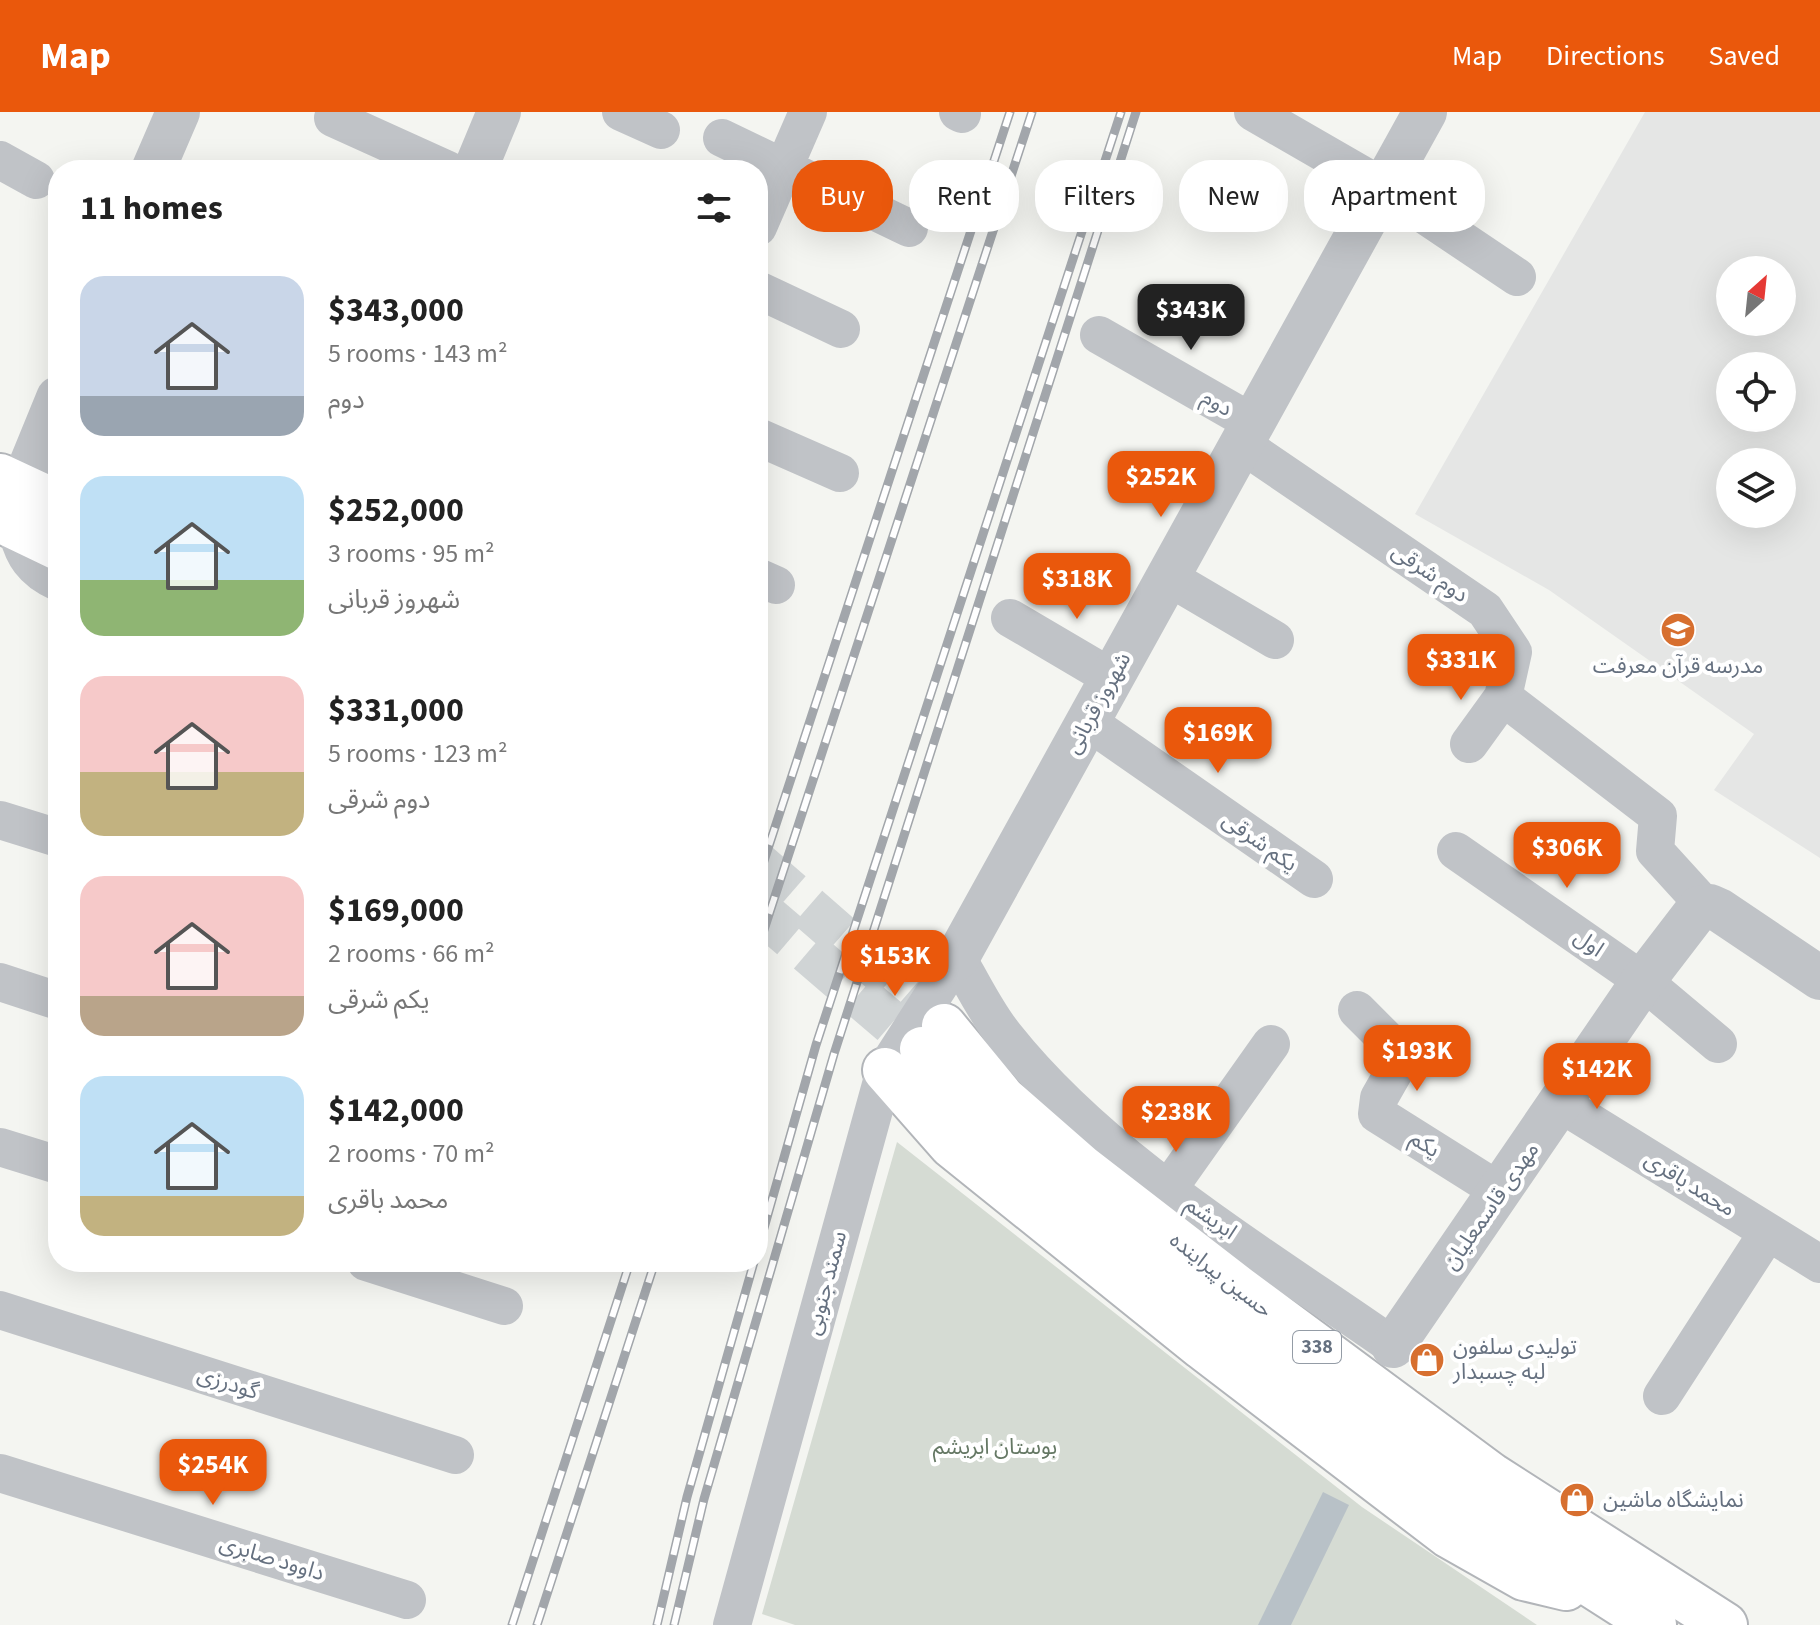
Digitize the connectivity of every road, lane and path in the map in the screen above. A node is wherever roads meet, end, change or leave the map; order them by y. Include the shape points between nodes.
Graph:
1 (178, 112) edge
2 (499, 112) edge
3 (621, 112) edge
4 (808, 112) edge
5 (1253, 112) edge
6 (1425, 112) edge
7 (333, 118) dead end
8 (661, 130) dead end
9 (722, 138) dead end
10 (0, 160) edge
11 (157, 160) edge
12 (426, 160) edge
13 (479, 160) edge
14 (767, 160) edge
15 (768, 160) edge
16 (1336, 160) edge
17 (1398, 160) edge
18 (784, 168) junction
19 (36, 180) dead end
20 (768, 204) edge
21 (909, 228) dead end
22 (1358, 232) edge
23 (1450, 232) edge
24 (1517, 277) dead end
25 (768, 295) edge
26 (841, 329) dead end
27 (1099, 335) dead end
28 (48, 430) edge
29 (1247, 433) junction
30 (768, 441) edge
31 (840, 473) dead end
32 (26, 502) edge
33 (48, 534) edge
34 (48, 576) edge
35 (1168, 577) junction
36 (1010, 618) dead end
37 (1275, 640) dead end
38 (1112, 678) junction
39 (1503, 697) junction
40 (1088, 722) junction
41 (1469, 744) dead end
42 (0, 820) edge
43 (48, 835) edge
44 (1456, 851) dead end
45 (1314, 879) dead end
46 (1706, 907) junction
47 (957, 958) junction
48 (1820, 978) edge
49 (1643, 981) junction
50 (0, 982) edge
51 (48, 998) edge
52 (1357, 1010) dead end
53 (1271, 1044) dead end
54 (1718, 1044) dead end
55 (917, 1049) junction
56 (1561, 1104) junction
57 (0, 1147) edge
58 (48, 1162) edge
59 (1169, 1188) junction
60 (1501, 1192) junction
61 (1768, 1232) junction
62 (1820, 1264) edge
63 (397, 1272) edge
64 (504, 1306) dead end
65 (0, 1310) edge
66 (1393, 1346) joint
67 (1662, 1396) dead end
68 (455, 1455) dead end
69 (0, 1473) edge
70 (407, 1600) dead end
71 (732, 1625) edge
72 (1654, 1625) edge
73 (1725, 1625) edge

1 - 11 street
2 - 13 street
3 - 8 street
4 - 18 street
5 - 16 street
6 - 17 street, شهروز قربانی
7 - 12 street
9 - 14 street
10 - 19 street
15 - 18 street
18 - 20 street
18 - 21 street
22 - 29 street, شهروز قربانی
23 - 24 street
25 - 26 street
27 - 29 street, دوم
28 - 32 street
29 - 35 street, شهروز قربانی
29 - 39 street, دوم شرقی via 1485,610 1513,652
30 - 31 street
32 - 33 main road
32 - 34 street via 21,547 29,564
35 - 37 street
35 - 38 street, شهروز قربانی
36 - 38 street
38 - 40 street, شهروز قربانی
39 - 41 street
39 - 46 street via 1658,816 1655,851
40 - 45 street, یکم شرقی
40 - 47 street, شهروز قربانی
42 - 43 street
44 - 49 street, اول
46 - 48 street via 1719,910
46 - 49 street, مهدی قاسمعلیان via 1691,915
47 - 55 street, سمند جنوبی
47 - 59 street, ابریشم via 1004,1036 1096,1132
49 - 54 street, اول
49 - 56 street, مهدی قاسمعلیان
50 - 51 street
52 - 60 street, یکم via 1403,1056 1379,1098 1377,1114
53 - 59 street
55 - 71 street, سمند جنوبی
55 - 72 main road via 962,1154 1189,1337 1448,1535 1524,1578 1616,1601
55 - 73 main road, حسین پیراینده / 338 via 1003,1098 1083,1168 1491,1475
56 - 60 street, مهدی قاسمعلیان
56 - 61 street, محمد باقری
57 - 58 street
59 - 66 street, ابریشم
60 - 66 street, مهدی قاسمعلیان
61 - 62 street, محمد باقری
61 - 67 street
63 - 64 street
65 - 68 street, گودرزی
69 - 70 street, داوود صابری

